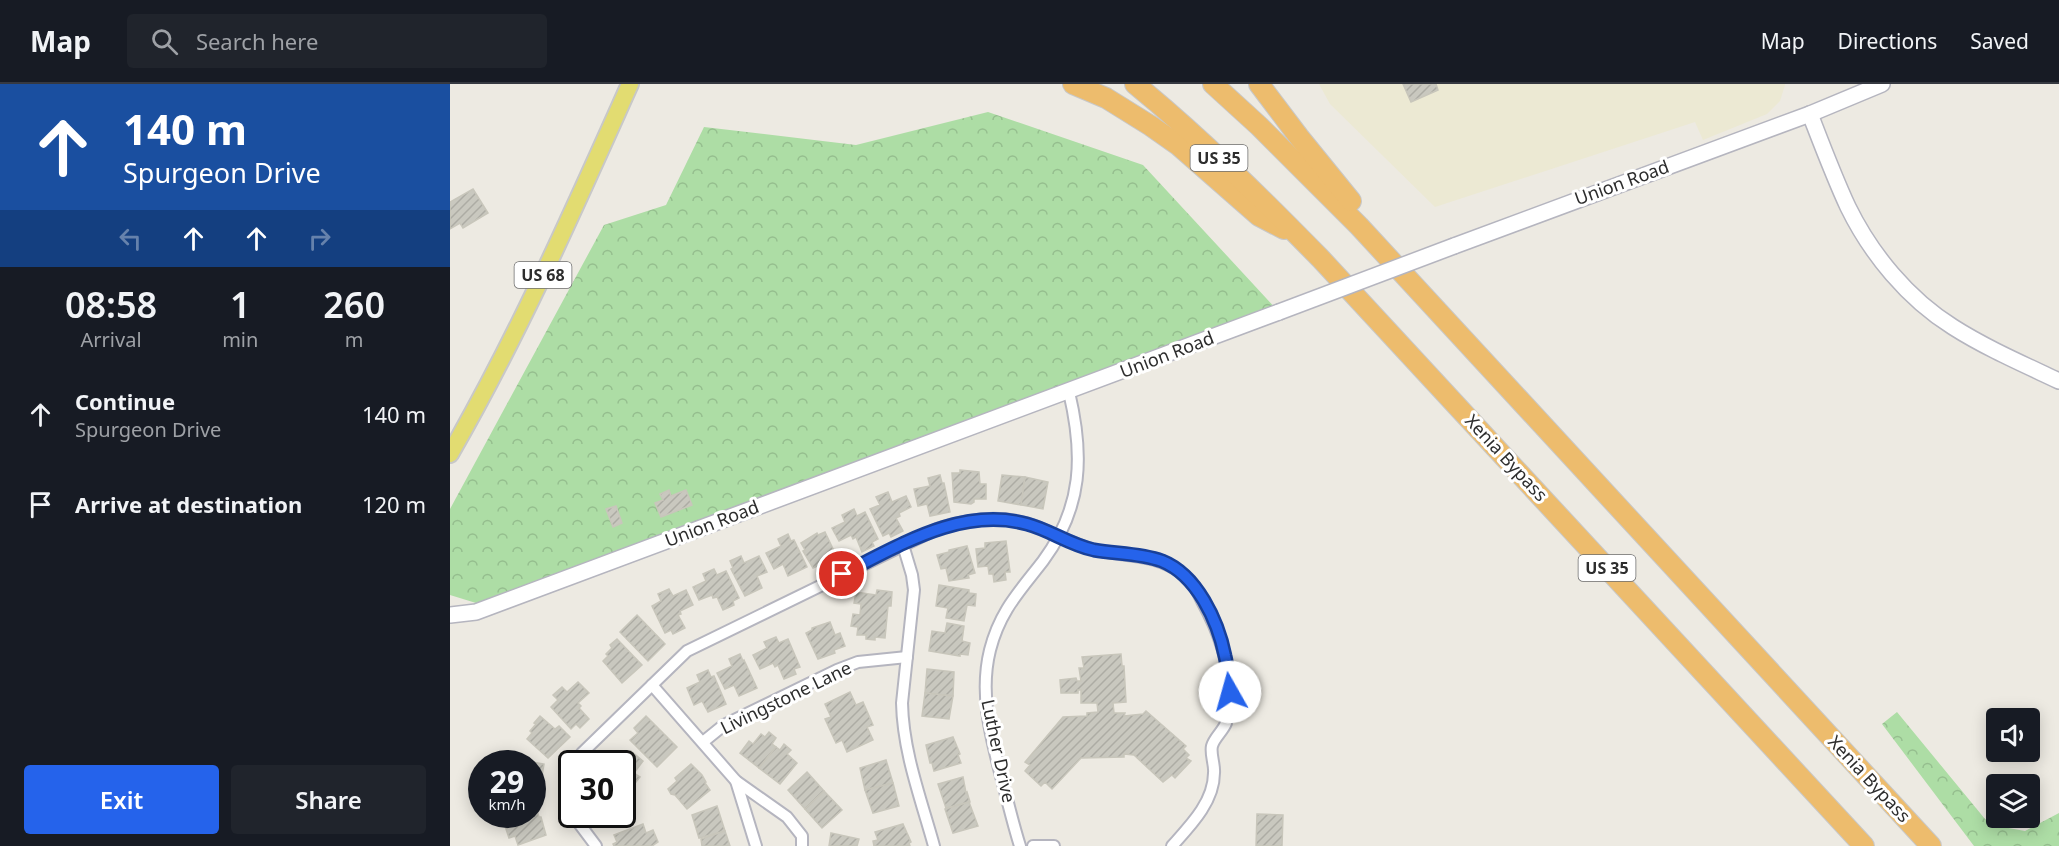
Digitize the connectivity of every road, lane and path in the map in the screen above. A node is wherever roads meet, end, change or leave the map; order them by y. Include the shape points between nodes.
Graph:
1 (630, 84) edge
2 (1072, 84) edge
3 (1135, 84) edge
4 (1213, 84) edge
5 (1260, 84) edge
6 (1882, 84) edge
7 (1810, 114) junction
8 (1359, 226) junction
9 (1299, 236) junction
10 (2059, 381) edge
11 (1069, 392) junction
12 (450, 454) edge
13 (1058, 537) junction
14 (903, 545) junction
15 (450, 615) edge
16 (907, 657) junction
17 (652, 685) junction
18 (703, 742) junction
19 (585, 750) edge
20 (736, 780) junction
21 (582, 828) edge
22 (596, 846) edge
23 (756, 846) edge
24 (802, 846) edge
25 (934, 846) edge
26 (1020, 846) edge
27 (1033, 846) edge
28 (1054, 846) edge
29 (1172, 846) edge
30 (1864, 846) edge
31 (1931, 846) edge

1 - 12 main road, US 68 via 517,330
2 - 9 highway via 1106,98 1151,126 1259,216
3 - 9 highway, Xenia Bypass / US 35
4 - 8 highway, Xenia Bypass / US 35
5 - 8 highway via 1351,200
6 - 7 street, Union Road
7 - 10 street via 1848,207 1894,276 1951,326
7 - 11 street, Union Road, bridge
8 - 31 highway, Xenia Bypass / US 35
9 - 30 highway, Xenia Bypass / US 35
11 - 13 street, Luther Drive via 1079,442 1077,477
11 - 15 street, Union Road via 483,610
13 - 14 street via 1027,524 989,519 952,524
13 - 26 street, Luther Drive via 1008,606 994,636 987,667 986,698 992,740
13 - 29 street via 1093,549 1162,562 1186,576 1215,624 1230,692 1225,724 1212,746 1212,792 1194,823
14 - 16 street via 914,590
14 - 17 street via 687,651
16 - 18 street, Livingstone Lane via 858,662 837,670 724,726
16 - 25 street via 902,703 904,737
17 - 18 street
17 - 19 street
18 - 20 street
20 - 23 street
20 - 24 street via 787,817 802,836
21 - 22 street
27 - 28 street

